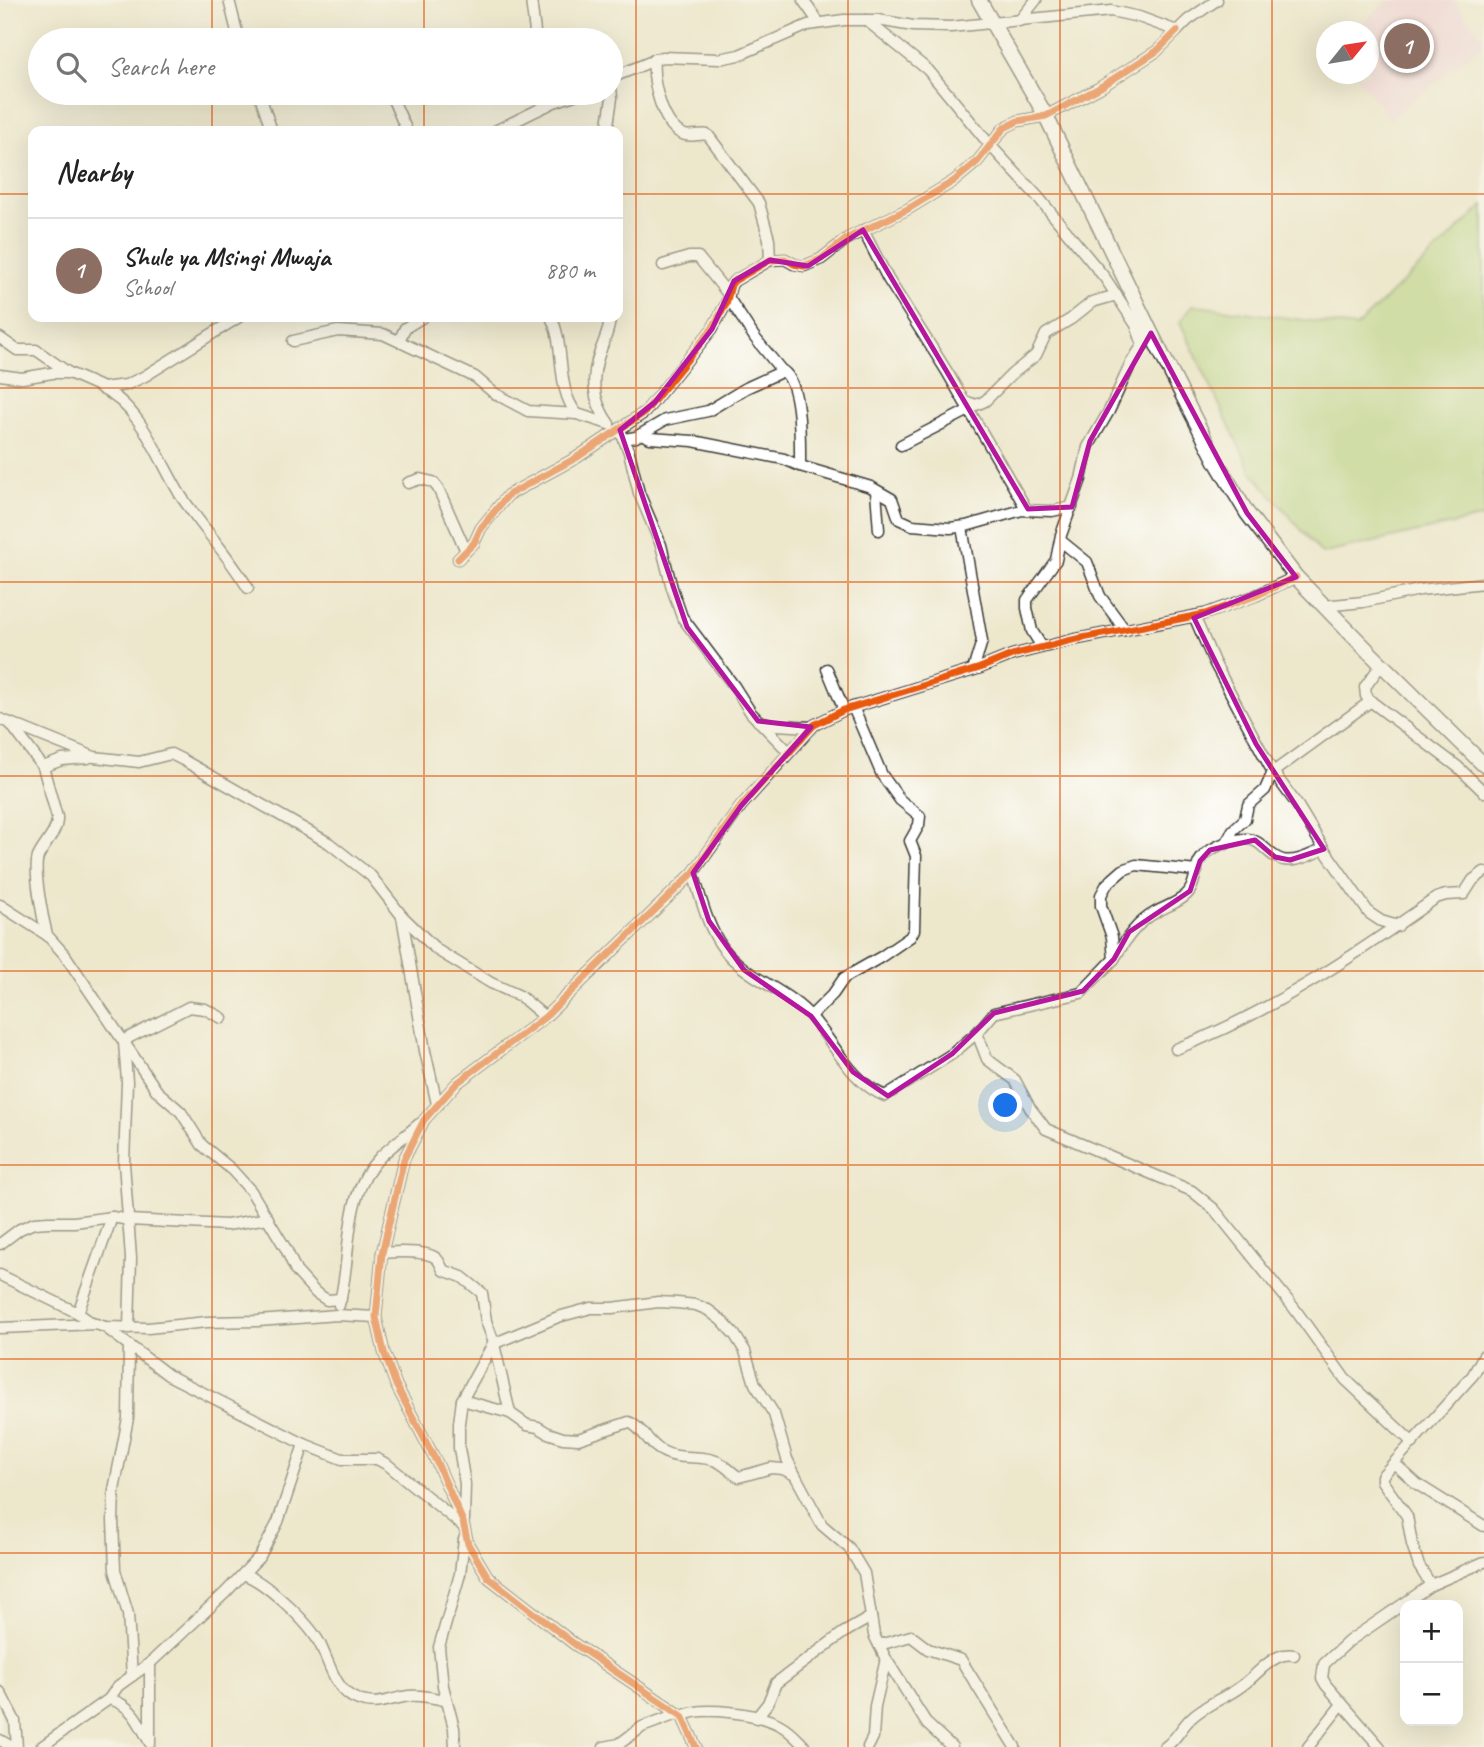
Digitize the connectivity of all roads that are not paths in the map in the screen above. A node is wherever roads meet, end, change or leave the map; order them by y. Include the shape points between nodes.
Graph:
1 (229, 0) edge
2 (531, 0) edge
3 (803, 0) edge
4 (979, 0) edge
5 (1036, 0) edge
6 (1217, 0) edge
7 (866, 20) junction
8 (1019, 21) junction
9 (819, 23) junction
10 (993, 24) junction
11 (236, 28) edge
12 (534, 28) edge
13 (1177, 31) junction
14 (654, 59) junction
15 (623, 74) edge
16 (262, 105) edge
17 (395, 105) edge
18 (611, 105) edge
19 (546, 106) edge
20 (1046, 116) junction
21 (270, 126) edge
22 (405, 126) edge
23 (505, 126) edge
24 (608, 126) edge
25 (990, 145) junction
26 (863, 230) junction
27 (770, 260) junction
28 (663, 265) dead end
29 (728, 295) junction
30 (1117, 295) junction
31 (231, 322) edge
32 (415, 322) edge
33 (553, 322) edge
34 (610, 322) edge
35 (0, 338) edge
36 (1147, 339) junction
37 (293, 341) dead end
38 (399, 341) junction
39 (782, 371) junction
40 (69, 373) junction
41 (0, 376) edge
42 (94, 383) junction
43 (967, 406) junction
44 (577, 414) junction
45 (617, 431) junction
46 (641, 434) junction
47 (901, 445) dead end
48 (800, 466) junction
49 (408, 483) dead end
50 (876, 491) junction
51 (1072, 507) junction
52 (1027, 510) junction
53 (962, 527) junction
54 (879, 530) dead end
55 (1061, 541) junction
56 (1296, 577) junction
57 (1484, 583) edge
58 (248, 588) dead end
59 (1323, 606) junction
60 (1194, 616) junction
61 (1125, 630) junction
62 (1042, 647) junction
63 (1381, 665) junction
64 (827, 669) dead end
65 (974, 670) junction
66 (1371, 701) junction
67 (848, 708) junction
68 (4, 720) edge
69 (758, 721) junction
70 (811, 727) junction
71 (788, 751) junction
72 (94, 757) junction
73 (1484, 765) edge
74 (43, 767) junction
75 (1273, 772) junction
76 (1484, 792) edge
77 (1226, 844) junction
78 (1324, 849) junction
79 (1197, 870) junction
80 (1484, 872) edge
81 (693, 873) junction
82 (0, 905) edge
83 (402, 916) junction
84 (1398, 926) junction
85 (47, 935) junction
86 (1114, 959) junction
87 (811, 1016) junction
88 (545, 1017) junction
89 (222, 1018) dead end
90 (977, 1033) junction
91 (124, 1042) junction
92 (1176, 1049) dead end
93 (437, 1104) junction
94 (424, 1120) junction
95 (112, 1217) junction
96 (268, 1218) junction
97 (129, 1220) junction
98 (0, 1244) edge
99 (382, 1253) junction
100 (0, 1275) edge
101 (341, 1299) junction
102 (78, 1313) junction
103 (337, 1315) junction
104 (376, 1317) junction
105 (93, 1324) junction
106 (105, 1327) junction
107 (0, 1328) edge
108 (129, 1328) junction
109 (493, 1343) junction
110 (129, 1346) junction
111 (1484, 1355) edge
112 (463, 1400) junction
113 (510, 1413) junction
114 (1413, 1443) junction
115 (303, 1444) junction
116 (1392, 1464) junction
117 (795, 1475) junction
118 (1484, 1526) edge
119 (464, 1527) junction
120 (1484, 1562) edge
121 (243, 1574) junction
122 (1431, 1585) junction
123 (871, 1617) junction
124 (879, 1645) junction
125 (1294, 1655) dead end
126 (886, 1659) junction
127 (150, 1663) junction
128 (132, 1676) junction
129 (0, 1692) edge
130 (109, 1699) junction
131 (447, 1701) junction
132 (1342, 1704) junction
133 (682, 1716) junction
134 (756, 1718) junction
135 (0, 1740) edge
136 (151, 1745) edge
137 (12, 1747) edge
138 (17, 1747) edge
139 (41, 1747) edge
140 (455, 1747) edge
141 (604, 1747) edge
142 (696, 1747) edge
143 (805, 1747) edge
144 (868, 1747) edge
145 (952, 1747) edge
146 (1015, 1747) edge
147 (1165, 1747) edge
148 (1308, 1747) edge
149 (1380, 1747) edge

1 - 11 street
2 - 12 street
3 - 9 street
4 - 10 main road
5 - 8 street
6 - 13 street
7 - 9 street
7 - 10 street via 938,28
7 - 25 street via 928,70
8 - 10 street
8 - 13 street via 1111,11
9 - 14 street via 739,55
10 - 20 main road
13 - 20 street via 1149,57
14 - 15 street
14 - 27 street via 658,97 672,127 686,135 708,135 758,200
16 - 21 street
17 - 22 street
18 - 24 street
19 - 23 street
20 - 25 street via 1009,126
20 - 36 main road
25 - 26 street via 954,181
25 - 30 street
26 - 27 street via 808,266
26 - 43 street
27 - 29 street via 734,281
28 - 29 street via 698,257
29 - 39 street
29 - 45 street via 712,329 655,402
30 - 36 street
30 - 43 street via 1093,302 1046,334 1036,355 985,401
31 - 42 street via 126,385 103,388
32 - 38 street via 405,328
33 - 44 street via 565,387
34 - 45 street via 594,373 594,389 595,401
35 - 40 street via 17,350 36,350
36 - 51 street via 1090,441
36 - 56 main road via 1247,513
37 - 38 street via 338,331 383,334
38 - 44 street via 475,377 528,411
39 - 46 street via 713,409 665,420
39 - 48 street via 790,378 795,395
40 - 41 street
40 - 42 street
42 - 58 street via 134,414 180,494
43 - 47 street
43 - 52 street
44 - 45 street
45 - 46 street
45 - 49 street via 508,495 462,555 433,482 420,479
45 - 69 street via 662,545 682,617
46 - 48 street via 693,440
48 - 50 street
50 - 53 street via 892,499 905,523
50 - 54 street
51 - 52 street
51 - 55 street
52 - 53 street
53 - 65 street via 982,641
55 - 61 street via 1087,562 1100,596
55 - 62 street via 1052,568 1027,600 1032,631
56 - 59 main road
56 - 60 street
57 - 59 street
59 - 63 main road
60 - 61 street
60 - 75 street
61 - 62 street
62 - 65 street
63 - 66 street via 1365,687
63 - 73 main road
64 - 67 street
65 - 67 street
66 - 75 street
66 - 76 street
67 - 70 street
67 - 87 street via 882,775 900,800 920,816 910,841 916,856 914,930 881,957 844,978
68 - 72 street
68 - 74 street
69 - 70 street
69 - 71 street
70 - 71 street
71 - 81 street
72 - 74 street
72 - 83 street via 135,762 170,754 183,760 329,843 371,876
74 - 85 street via 58,821 37,860 40,909
75 - 77 street
75 - 78 street
77 - 78 street via 1255,840 1283,860
77 - 79 street via 1204,856
78 - 84 street via 1369,913
79 - 86 street via 1186,895 1129,932
79 - 86 street via 1136,865 1107,884 1101,905
80 - 84 street via 1464,894 1436,898
81 - 87 street via 725,951 744,970
81 - 88 street
82 - 85 street
83 - 88 street via 437,950 520,996
83 - 93 street
84 - 92 street via 1239,1022
85 - 91 street
86 - 90 street via 1081,993 994,1013
87 - 90 street via 853,1072 885,1096 952,1055
88 - 93 street via 457,1083
89 - 91 street via 189,1007
90 - 114 street via 987,1059 1015,1080 1046,1129 1192,1191 1214,1209 1345,1379
91 - 96 street via 202,1145 251,1191
91 - 97 street
93 - 94 street
94 - 99 street via 404,1159
94 - 101 street via 380,1157 358,1190
95 - 97 street
95 - 98 street via 34,1223
95 - 102 street
96 - 97 street via 227,1225
96 - 101 street via 304,1282 327,1300
97 - 108 street
99 - 104 street
99 - 109 street via 431,1256 443,1270 477,1287
100 - 102 street
101 - 103 street
102 - 105 street
103 - 104 street
103 - 108 street
104 - 119 street via 396,1385
105 - 106 street
105 - 107 street
106 - 108 street
106 - 110 street
109 - 112 street
109 - 113 street
109 - 117 street via 591,1308 658,1302 708,1310 745,1351
110 - 115 street via 168,1375
110 - 128 street via 128,1418 113,1520 115,1570 128,1614
111 - 114 street via 1473,1375
112 - 113 street
112 - 119 street via 459,1448 465,1484
113 - 117 street via 527,1425 578,1439 629,1422 651,1445 678,1458 714,1460 739,1477 771,1468
114 - 116 street
115 - 119 street via 342,1459 377,1459
115 - 121 street via 278,1522 260,1556
116 - 118 street
116 - 122 street via 1382,1481 1407,1516 1419,1566
117 - 123 street via 822,1525 857,1559 864,1573
119 - 131 street via 460,1574 439,1647
119 - 133 street via 468,1544 488,1577 573,1643
120 - 122 street
121 - 127 street
121 - 131 street via 307,1625 348,1695 369,1703 408,1696
122 - 132 street via 1349,1641 1324,1664 1322,1678
123 - 124 street
123 - 134 street via 780,1679
124 - 126 street
124 - 146 street via 911,1636 928,1649 961,1660
125 - 147 street via 1278,1657 1212,1702
126 - 144 street
126 - 145 street via 927,1724
127 - 128 street
127 - 136 street
128 - 130 street
129 - 138 street via 15,1721
130 - 136 street via 133,1712
130 - 139 street
131 - 140 street
132 - 148 street
132 - 149 street
133 - 134 street via 709,1712
133 - 141 street via 647,1724 619,1744
133 - 142 street
134 - 143 street via 779,1724
135 - 137 street

